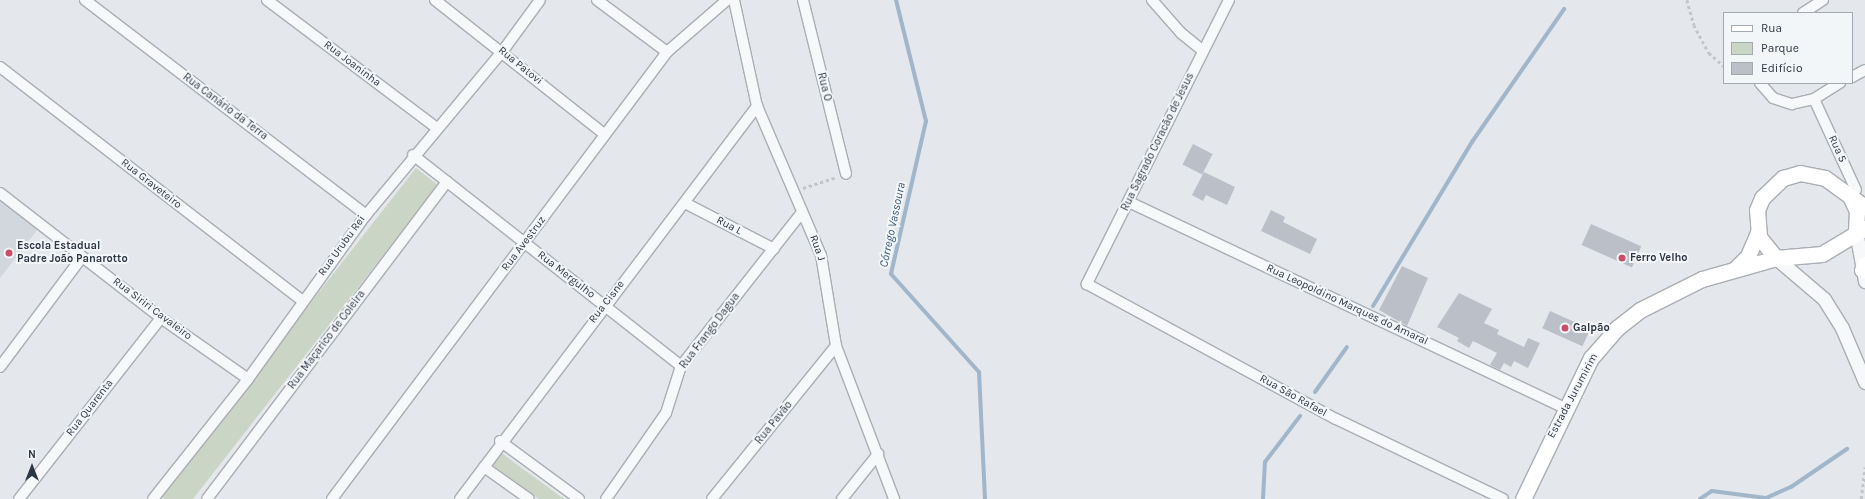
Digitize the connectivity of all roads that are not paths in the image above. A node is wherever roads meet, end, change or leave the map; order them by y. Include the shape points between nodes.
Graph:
1 (85, 0) edge
2 (267, 0) edge
3 (435, 0) edge
4 (540, 0) edge
5 (597, 0) edge
6 (727, 0) edge
7 (734, 0) edge
8 (803, 0) edge
9 (1152, 0) edge
10 (1229, 0) edge
11 (1823, 0) edge
12 (1805, 12) edge
13 (1203, 51) junction
14 (502, 52) junction
15 (667, 52) junction
16 (0, 67) edge
17 (1865, 70) edge
18 (1853, 76) edge
19 (1761, 84) edge
20 (1838, 84) edge
21 (1814, 99) junction
22 (757, 106) junction
23 (437, 128) junction
24 (604, 134) junction
25 (413, 155) junction
26 (846, 174) road end
27 (447, 182) junction
28 (1854, 190) edge
29 (0, 193) edge
30 (1129, 202) junction
31 (685, 203) junction
32 (1865, 207) edge
33 (802, 212) junction
34 (366, 215) junction
35 (1860, 229) edge
36 (1758, 232) junction
37 (525, 243) junction
38 (774, 249) junction
39 (82, 257) junction
40 (1776, 258) junction
41 (1734, 268) junction
42 (1864, 272) edge
43 (1087, 284) joint
44 (302, 301) junction
45 (604, 306) junction
46 (161, 318) junction
47 (836, 346) junction
48 (681, 366) junction
49 (0, 367) edge
50 (248, 379) junction
51 (1865, 382) edge
52 (1565, 408) junction
53 (500, 441) junction
54 (878, 454) junction
55 (484, 467) junction
56 (19, 499) edge
57 (153, 499) edge
58 (208, 499) edge
59 (332, 499) edge
60 (460, 499) edge
61 (529, 499) edge
62 (579, 499) edge
63 (606, 499) edge
64 (712, 499) edge
65 (842, 499) edge
66 (894, 499) edge
67 (1503, 499) edge
68 (1522, 499) edge

1 - 34 street, Rua Canário da Terra
2 - 23 street, Rua Joaninha
3 - 14 street, Rua Patovi
4 - 14 street, Rua Urubu Rei
5 - 15 street
6 - 15 street, Rua Avestruz
7 - 22 street, Rua J
8 - 26 street, Rua O
9 - 13 street via 1181,33
10 - 13 street, Rua Sagrado Coracão de Jesus
11 - 12 street
13 - 30 street, Rua Sagrado Coracão de Jesus
14 - 23 street, Rua Urubu Rei
14 - 24 street, Rua Patovi
15 - 24 street, Rua Avestruz
16 - 44 street, Rua Graveteiro
17 - 18 street
19 - 21 street via 1773,98 1792,104
20 - 21 street
21 - 28 street, Rua 5
22 - 31 street, Rua Cisne
22 - 33 street, Rua J
23 - 25 street, Rua Urubu Rei
24 - 37 street, Rua Avestruz
25 - 27 street, Rua Mergulho
25 - 34 street, Rua Urubu Rei
27 - 37 street, Rua Mergulho
27 - 58 street, Rua Maçarico de Coleira
28 - 32 main road
28 - 35 main road
28 - 36 main road via 1817,175 1800,173 1782,178 1759,205
29 - 39 street, Rua Siriri Cavaleiro
30 - 43 street, Rua Sagrado Coracão de Jesus
30 - 52 street, Rua Leopoldino Marques do Amaral
31 - 38 street, Rua L
31 - 45 street, Rua Cisne
33 - 38 street, Rua Frango Dagua
33 - 47 street, Rua J via 822,255
34 - 44 street, Rua Urubu Rei
35 - 40 main road, Estrada Jurumirim via 1822,254
35 - 42 street
36 - 40 main road
36 - 41 main road via 1748,256
37 - 45 street, Rua Mergulho
37 - 59 street, Rua Avestruz
38 - 48 street, Rua Frango Dagua
39 - 46 street, Rua Siriri Cavaleiro
39 - 49 street
40 - 41 main road, Estrada Jurumirim
40 - 51 street via 1824,299 1842,328
41 - 52 main road, Estrada Jurumirim via 1665,295 1617,328 1591,358
43 - 67 street, Rua São Rafael via 1336,419
44 - 50 street, Rua Urubu Rei
45 - 48 street, Rua Mergulho
45 - 53 street, Rua Cisne
46 - 50 street, Rua Siriri Cavaleiro
46 - 56 street, Rua Quarenta
47 - 54 street, Rua J
47 - 64 street, Rua Pavão
48 - 63 street, Rua Frango Dagua via 666,413
50 - 57 street, Rua Urubu Rei
52 - 68 main road, Estrada Jurumirim
53 - 55 street, Rua Cisne
53 - 62 street
54 - 65 street
54 - 66 street, Rua J
55 - 60 street, Rua Cisne
55 - 61 street

